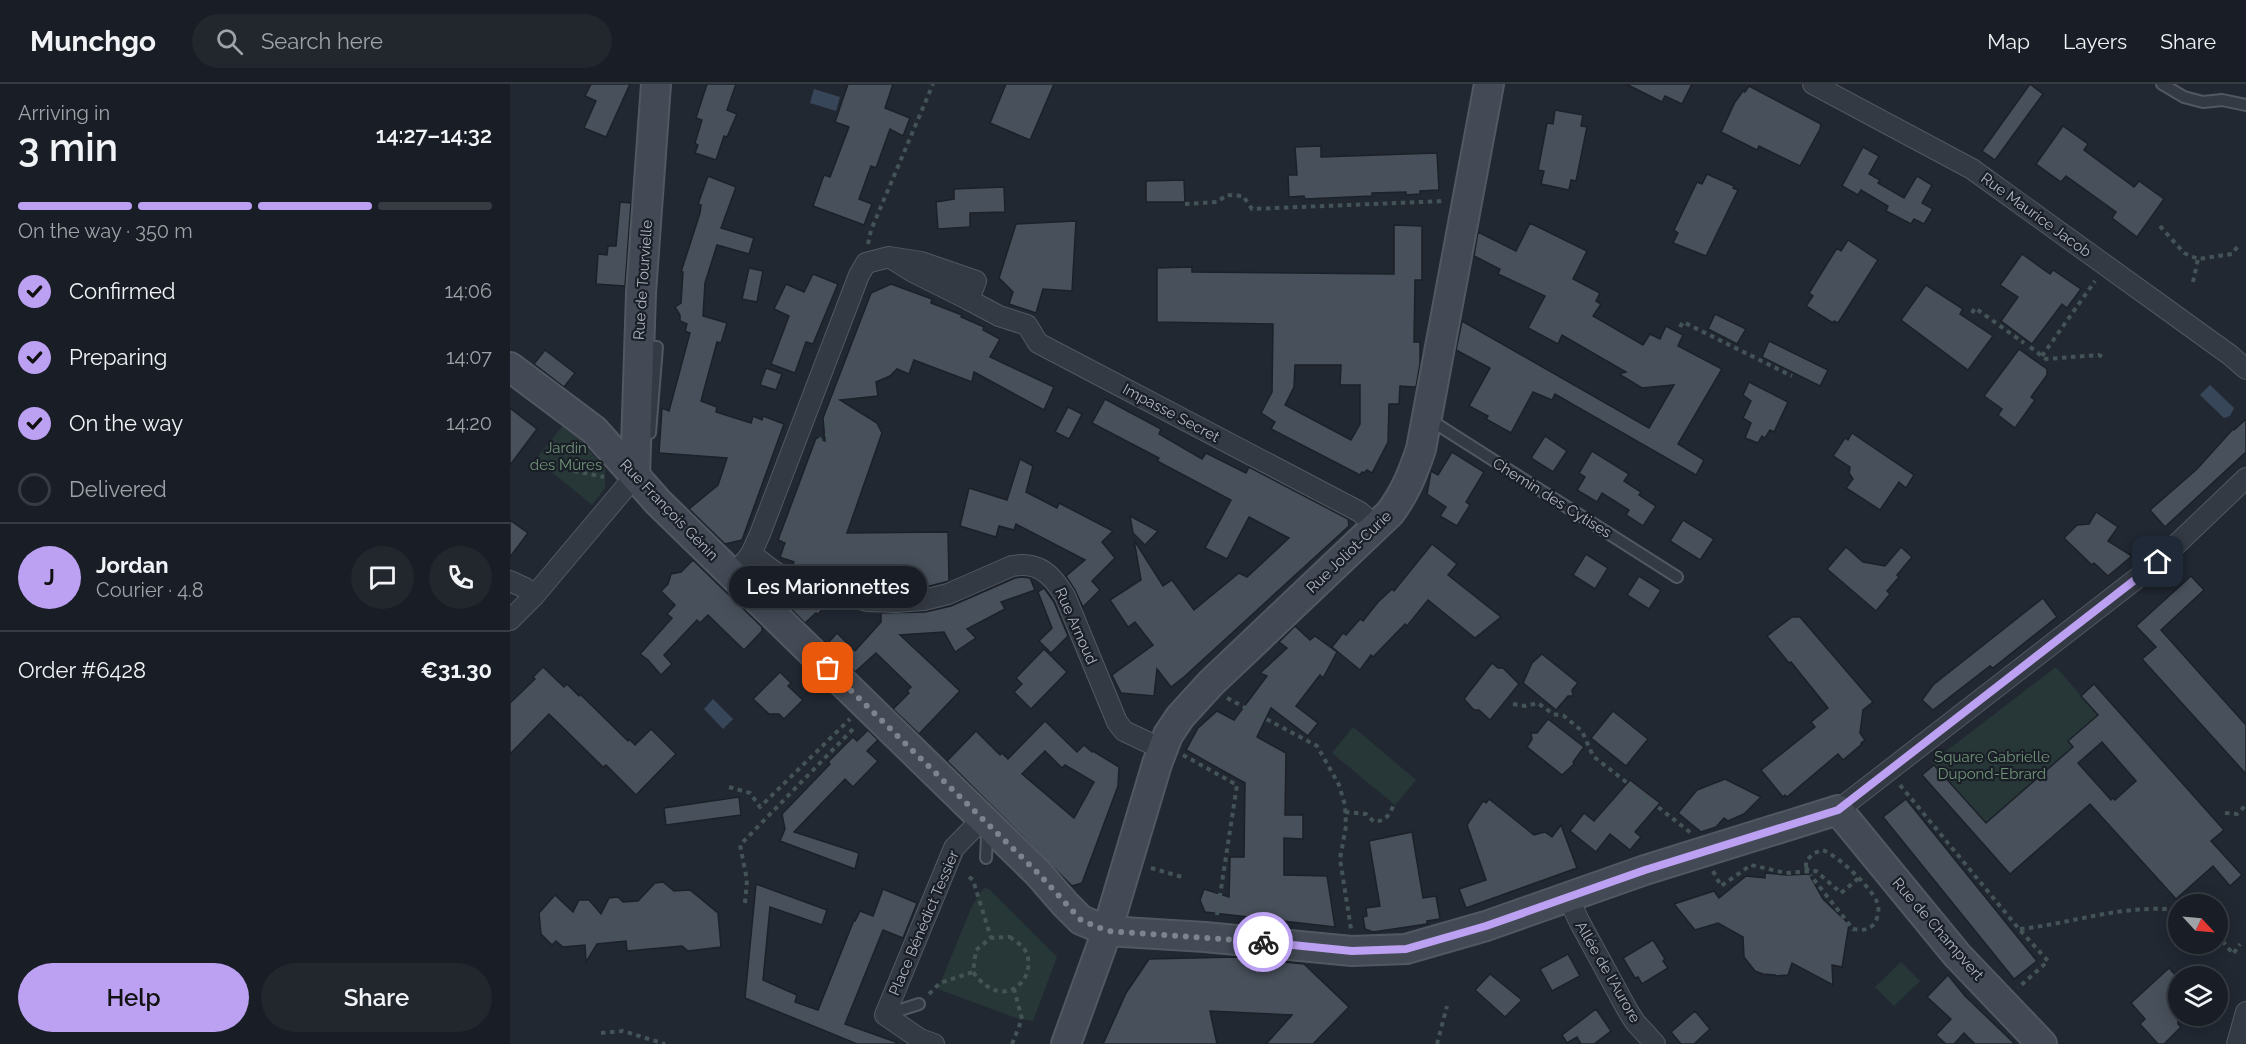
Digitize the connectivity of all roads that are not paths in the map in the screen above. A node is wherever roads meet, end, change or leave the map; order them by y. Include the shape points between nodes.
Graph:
1 (656, 84) edge
2 (1489, 84) edge
3 (1813, 84) edge
4 (2162, 84) edge
5 (2246, 105) edge
6 (639, 346) junction
7 (510, 367) edge
8 (2246, 369) edge
9 (1426, 424) junction
10 (649, 441) dead end
11 (641, 471) junction
12 (2246, 478) edge
13 (1376, 527) junction
14 (742, 565) junction
15 (781, 569) junction
16 (1677, 577) dead end
17 (510, 581) edge
18 (534, 596) junction
19 (760, 602) junction
20 (510, 620) edge
21 (1162, 749) junction
22 (1838, 810) junction
23 (987, 825) junction
24 (986, 858) dead end
25 (1568, 897) junction
26 (1107, 931) junction
27 (919, 1004) road end
28 (2246, 1012) edge
29 (885, 1015) junction
30 (934, 1044) edge
31 (1066, 1044) edge
32 (1655, 1044) edge
33 (2042, 1044) edge
34 (2237, 1044) edge

1 - 6 main road, Rue de Tourvielle
2 - 9 main road, Rue Joliot-Curie
3 - 8 street, Rue Maurice Jacob via 1972,169
4 - 5 lane via 2184,98
6 - 10 lane via 657,347
6 - 11 main road, Rue de Tourvielle
7 - 11 main road, Rue François Génin
9 - 13 main road, Rue Joliot-Curie via 1421,449 1402,497
9 - 16 lane, Chemin des Cytises via 1438,425
11 - 14 main road, Rue François Génin via 658,502
11 - 18 street
12 - 22 street via 2158,562
13 - 14 street, Impasse Secret via 1360,512 1038,343 1027,325 999,316 889,257 866,263 859,275
13 - 21 main road, Rue Joliot-Curie via 1211,683 1180,717
14 - 15 street, Rue Arnoud via 760,560 768,570
14 - 19 main road, Rue François Génin
15 - 19 street
15 - 21 street, Rue Arnoud via 867,601 896,602 948,594 1021,564 1045,571 1065,596 1117,722 1124,731
17 - 18 street
18 - 20 street
19 - 23 main road, Rue François Génin
21 - 26 main road, Rue Joliot-Curie
22 - 25 main road
22 - 33 main road, Rue de Champvert via 1958,955
23 - 24 lane
23 - 26 main road, Rue François Génin via 1077,916
23 - 29 street, Place Bénédict Tessier via 954,848
25 - 26 main road via 1441,941 1388,951
25 - 32 street, Allée de l'Aurore via 1628,1011
26 - 31 main road, Rue Joliot-Curie
27 - 29 lane
28 - 34 street
29 - 30 street, Place Bénédict Tessier

